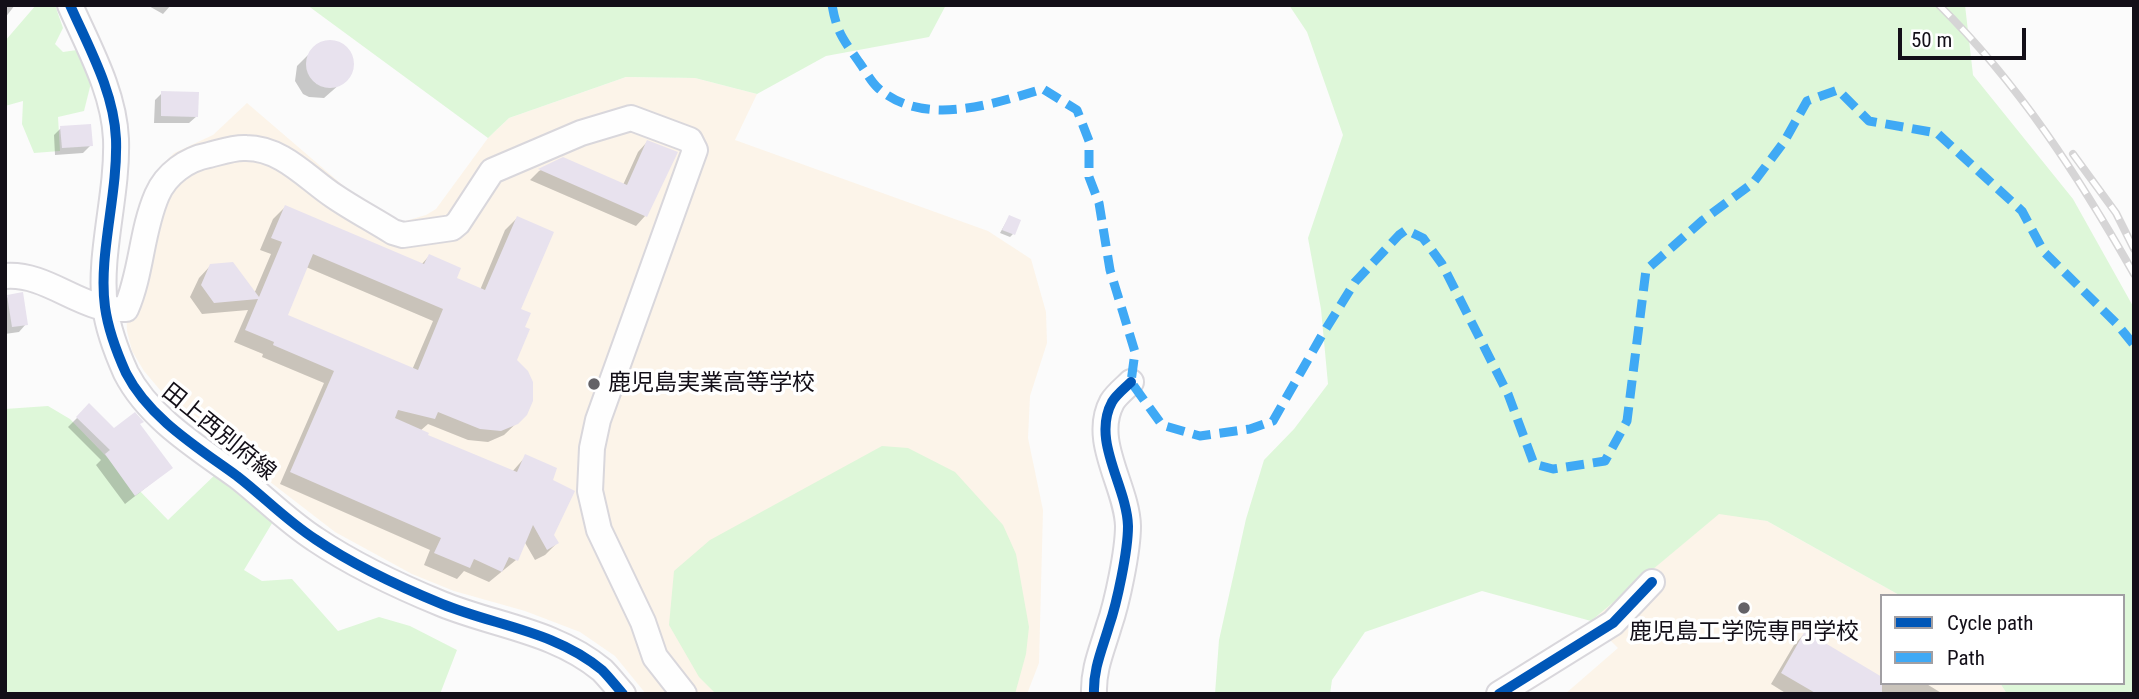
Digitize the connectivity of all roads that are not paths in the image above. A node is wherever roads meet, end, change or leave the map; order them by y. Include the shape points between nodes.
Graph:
1 (70, 5) edge
2 (5, 276) edge
3 (105, 309) junction
4 (1131, 382) dead end
5 (1652, 582) dead end
6 (623, 694) edge
7 (684, 694) edge
8 (1094, 694) edge
9 (1499, 694) edge

1 - 3 street, 田上西別府線 via 102,77 116,136 116,178 103,277
2 - 3 street via 35,279
3 - 6 street, 田上西別府線 via 116,349 139,394 159,416 313,538 412,592 560,643 603,671
3 - 7 street via 126,309 158,193 174,171 197,157 247,148 272,154 403,235 452,228 492,171 581,132 631,118 690,140 695,150 598,420 590,491 599,530 656,657
4 - 8 street via 1113,400 1105,432 1128,525 1110,624 1097,660
5 - 9 street via 1613,623

